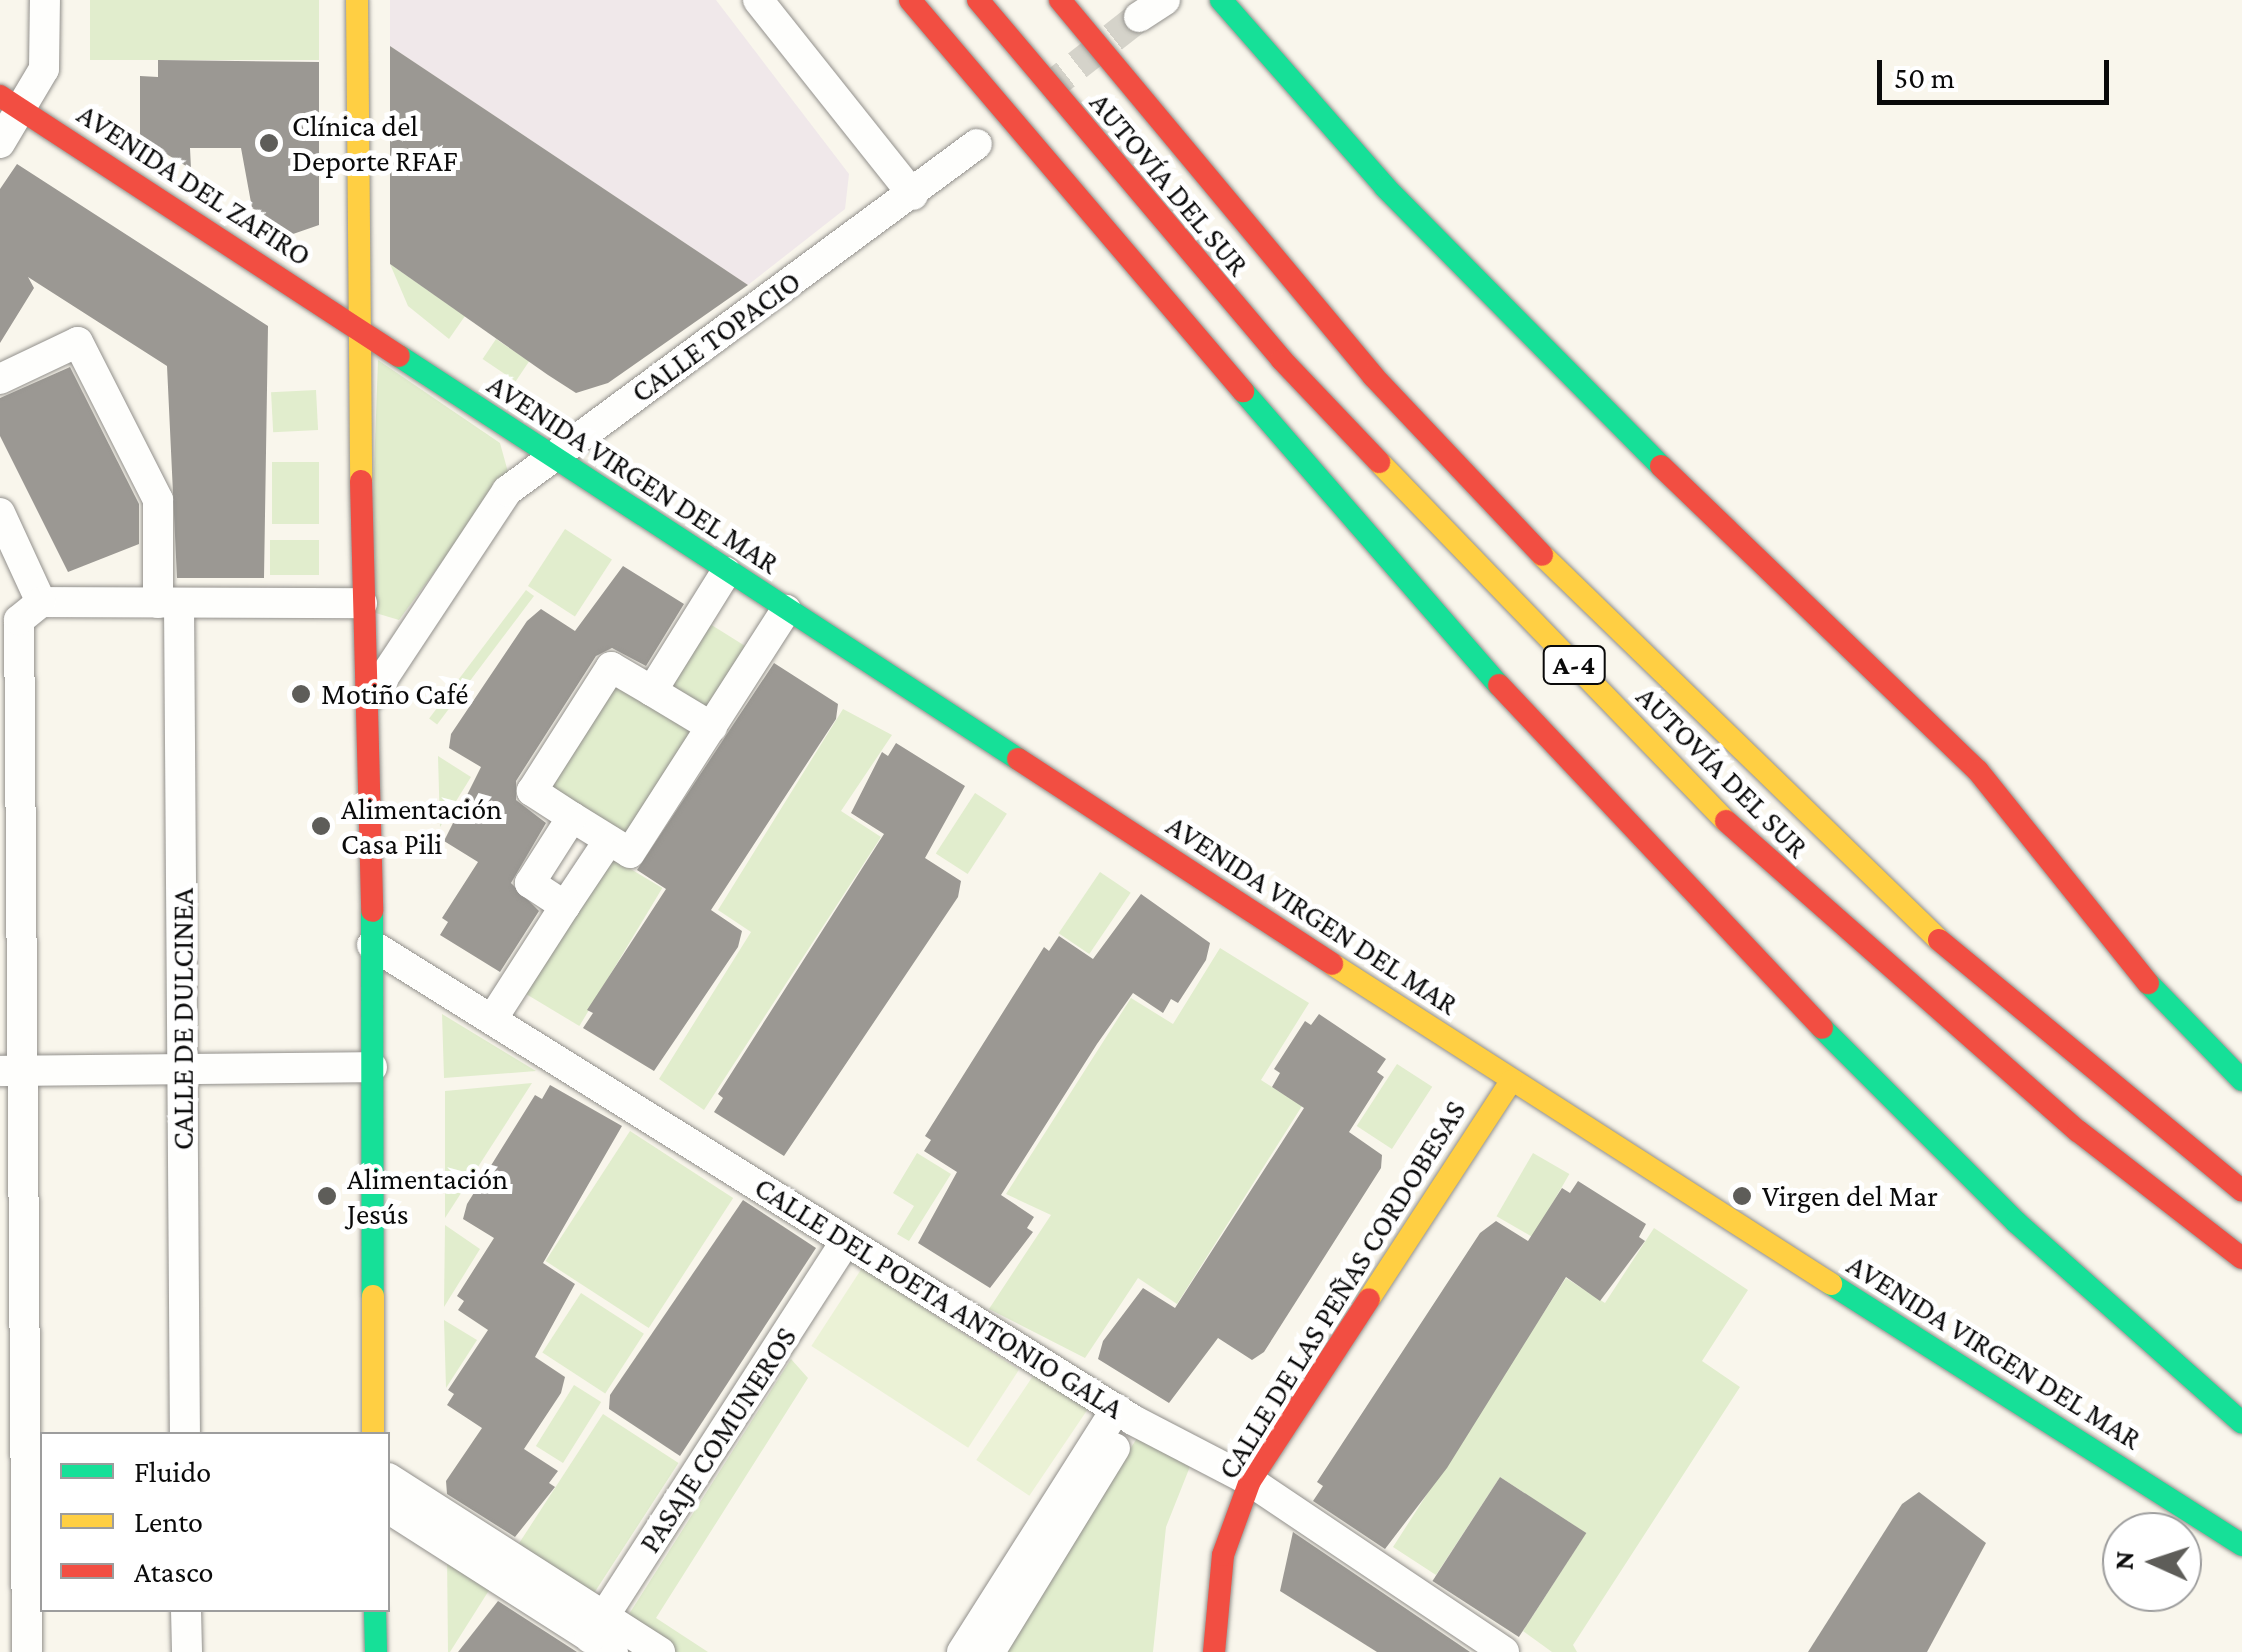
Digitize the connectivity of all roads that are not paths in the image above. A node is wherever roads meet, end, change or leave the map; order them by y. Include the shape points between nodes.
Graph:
1 (45, 0) edge
2 (357, 0) edge
3 (758, 0) edge
4 (913, 0) edge
5 (978, 0) edge
6 (1060, 0) edge
7 (1166, 0) edge
8 (1221, 0) edge
9 (1140, 17) tunnel mouth
10 (11, 103) edge
11 (0, 143) edge
12 (977, 144) dead end
13 (913, 196) junction
14 (356, 324) junction
15 (0, 379) edge
16 (1327, 448) dead end
17 (548, 457) junction
18 (0, 513) edge
19 (726, 572) junction
20 (1475, 599) dead end
21 (41, 602) junction
22 (168, 603) junction
23 (362, 603) junction
24 (786, 610) junction
25 (652, 691) junction
26 (372, 695) junction
27 (712, 726) junction
28 (1704, 801) junction
29 (572, 817) junction
30 (609, 840) junction
31 (565, 906) junction
32 (372, 945) junction
33 (494, 1018) junction
34 (372, 1067) junction
35 (184, 1069) junction
36 (10, 1070) edge
37 (2242, 1080) edge
38 (1511, 1081) junction
39 (2242, 1191) edge
40 (845, 1242) junction
41 (2242, 1258) edge
42 (1124, 1414) junction
43 (2242, 1423) edge
44 (186, 1432) edge
45 (372, 1432) edge
46 (390, 1479) edge
47 (1250, 1481) junction
48 (390, 1509) edge
49 (2242, 1544) edge
50 (186, 1612) edge
51 (375, 1612) edge
52 (603, 1635) edge
53 (27, 1652) edge
54 (186, 1652) edge
55 (376, 1652) edge
56 (660, 1652) edge
57 (962, 1652) edge
58 (990, 1652) edge
59 (1214, 1652) edge
60 (1504, 1652) edge

1 - 10 street via 44,68
2 - 14 main road
3 - 13 street
4 - 16 main road
4 - 43 main road via 1664,870 2016,1222
5 - 28 main road, AUTOVÍA DEL SUR / A-4 via 1282,360
6 - 39 main road, AUTOVÍA DEL SUR / A-4 via 1373,376 1578,591 1954,954
7 - 9 street
8 - 37 main road via 1385,187 1767,573 1978,771 2186,1030
10 - 11 street
10 - 14 main road, AVENIDA DEL ZAFIRO
12 - 13 street, CALLE TOPACIO
13 - 17 street, CALLE TOPACIO
14 - 17 main road, AVENIDA VIRGEN DEL MAR
14 - 23 main road
15 - 22 street, CALLE DE DULCINEA via 78,342 158,500
17 - 19 main road, AVENIDA VIRGEN DEL MAR
17 - 26 street, CALLE TOPACIO via 507,491
18 - 21 street
19 - 24 main road, AVENIDA VIRGEN DEL MAR
19 - 25 street
20 - 28 main road
21 - 22 street
21 - 36 street via 19,620
22 - 23 street
22 - 35 street, CALLE DE DULCINEA
23 - 26 main road
24 - 27 street
24 - 38 main road, AVENIDA VIRGEN DEL MAR
25 - 27 street
25 - 29 street via 611,667 532,790
26 - 32 main road
27 - 30 street via 630,853
28 - 41 main road, AUTOVÍA DEL SUR / A-4 via 2078,1131
29 - 30 street
29 - 31 street via 530,883
30 - 31 street
31 - 33 street
32 - 33 street, CALLE DEL POETA ANTONIO GALA
32 - 34 main road
33 - 40 street, CALLE DEL POETA ANTONIO GALA
34 - 35 street
34 - 45 main road
35 - 36 street
35 - 44 street, CALLE DE DULCINEA
36 - 53 street
38 - 47 main road, CALLE DE LAS PEÑAS CORDOBESAS
38 - 49 main road, AVENIDA VIRGEN DEL MAR
40 - 42 street, CALLE DEL POETA ANTONIO GALA via 858,1242
40 - 52 street, PASAJE COMUNEROS
42 - 47 street, CALLE DEL POETA ANTONIO GALA
42 - 57 street
42 - 58 street
46 - 52 street
47 - 59 main road, CALLE DE LAS PEÑAS CORDOBESAS via 1224,1555
47 - 60 street, CALLE DEL POETA ANTONIO GALA
48 - 52 street
50 - 54 street
51 - 55 main road
52 - 56 street

